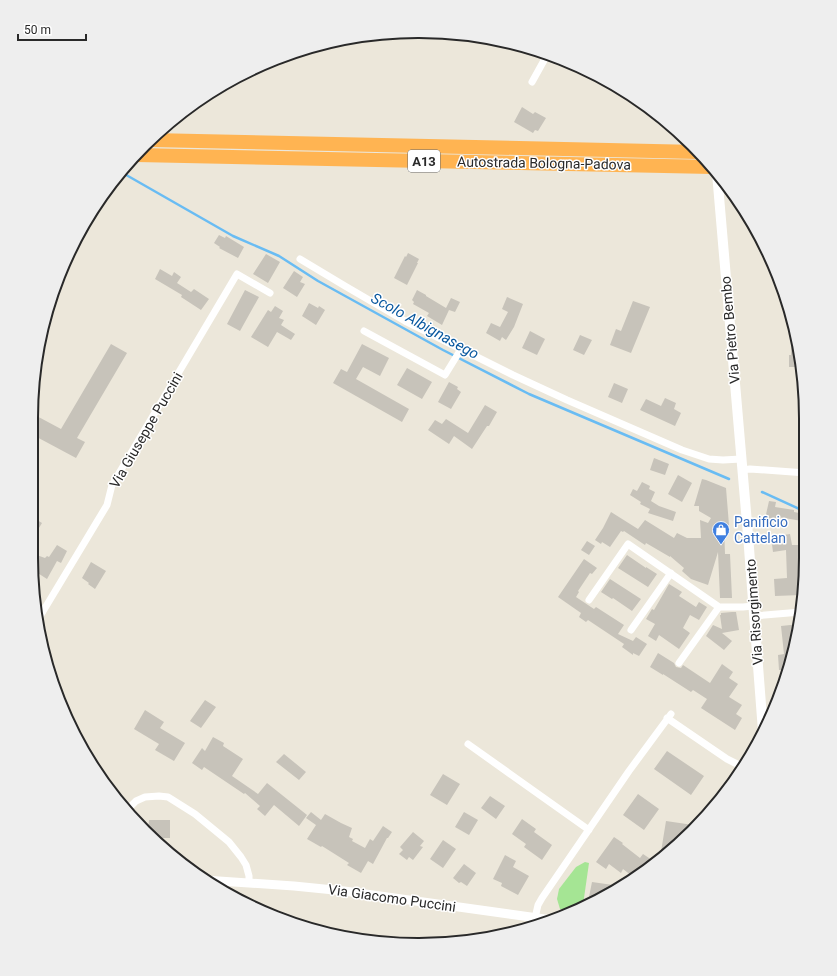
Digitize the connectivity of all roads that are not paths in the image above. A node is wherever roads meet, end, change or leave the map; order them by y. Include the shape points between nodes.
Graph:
1 (545, 59) edge
2 (532, 82) dead end
3 (159, 140) edge
4 (691, 152) edge
5 (144, 155) edge
6 (703, 166) edge
7 (718, 184) edge
8 (300, 259) dead end
9 (270, 293) dead end
10 (364, 331) dead end
11 (458, 354) junction
12 (741, 459) junction
13 (742, 470) junction
14 (799, 472) edge
15 (670, 573) junction
16 (589, 600) dead end
17 (719, 607) junction
18 (753, 611) junction
19 (795, 612) edge
20 (42, 613) edge
21 (631, 630) dead end
22 (678, 663) dead end
23 (762, 721) edge
24 (468, 744) dead end
25 (738, 764) dead end
26 (130, 806) edge
27 (589, 830) junction
28 (218, 881) edge
29 (249, 883) junction
30 (535, 918) junction
31 (539, 919) edge

1 - 2 street
3 - 4 highway, Autostrada Bologna-Padova / A13
5 - 6 highway, Autostrada Bologna-Padova / A13
7 - 12 main road, Via Pietro Bembo
8 - 11 street
9 - 20 street, Via Giuseppe Puccini via 237,274 112,485 107,505
10 - 11 street via 445,375
11 - 12 street via 682,450 716,460
12 - 13 main road, Via Pietro Bembo
13 - 14 street
13 - 18 main road, Via Risorgimento
15 - 16 street via 628,544
15 - 17 street
15 - 21 street
17 - 18 street via 743,607
17 - 22 street
18 - 19 street
18 - 23 main road, Via Risorgimento
24 - 27 street
25 - 27 street via 727,759 669,716
26 - 29 street via 145,797 160,796 168,797 195,814 229,842 241,857 246,864
27 - 30 street via 542,898
28 - 29 street, Via Giacomo Puccini
29 - 30 street, Via Giacomo Puccini via 344,891
30 - 31 street, Via Giacomo Puccini

